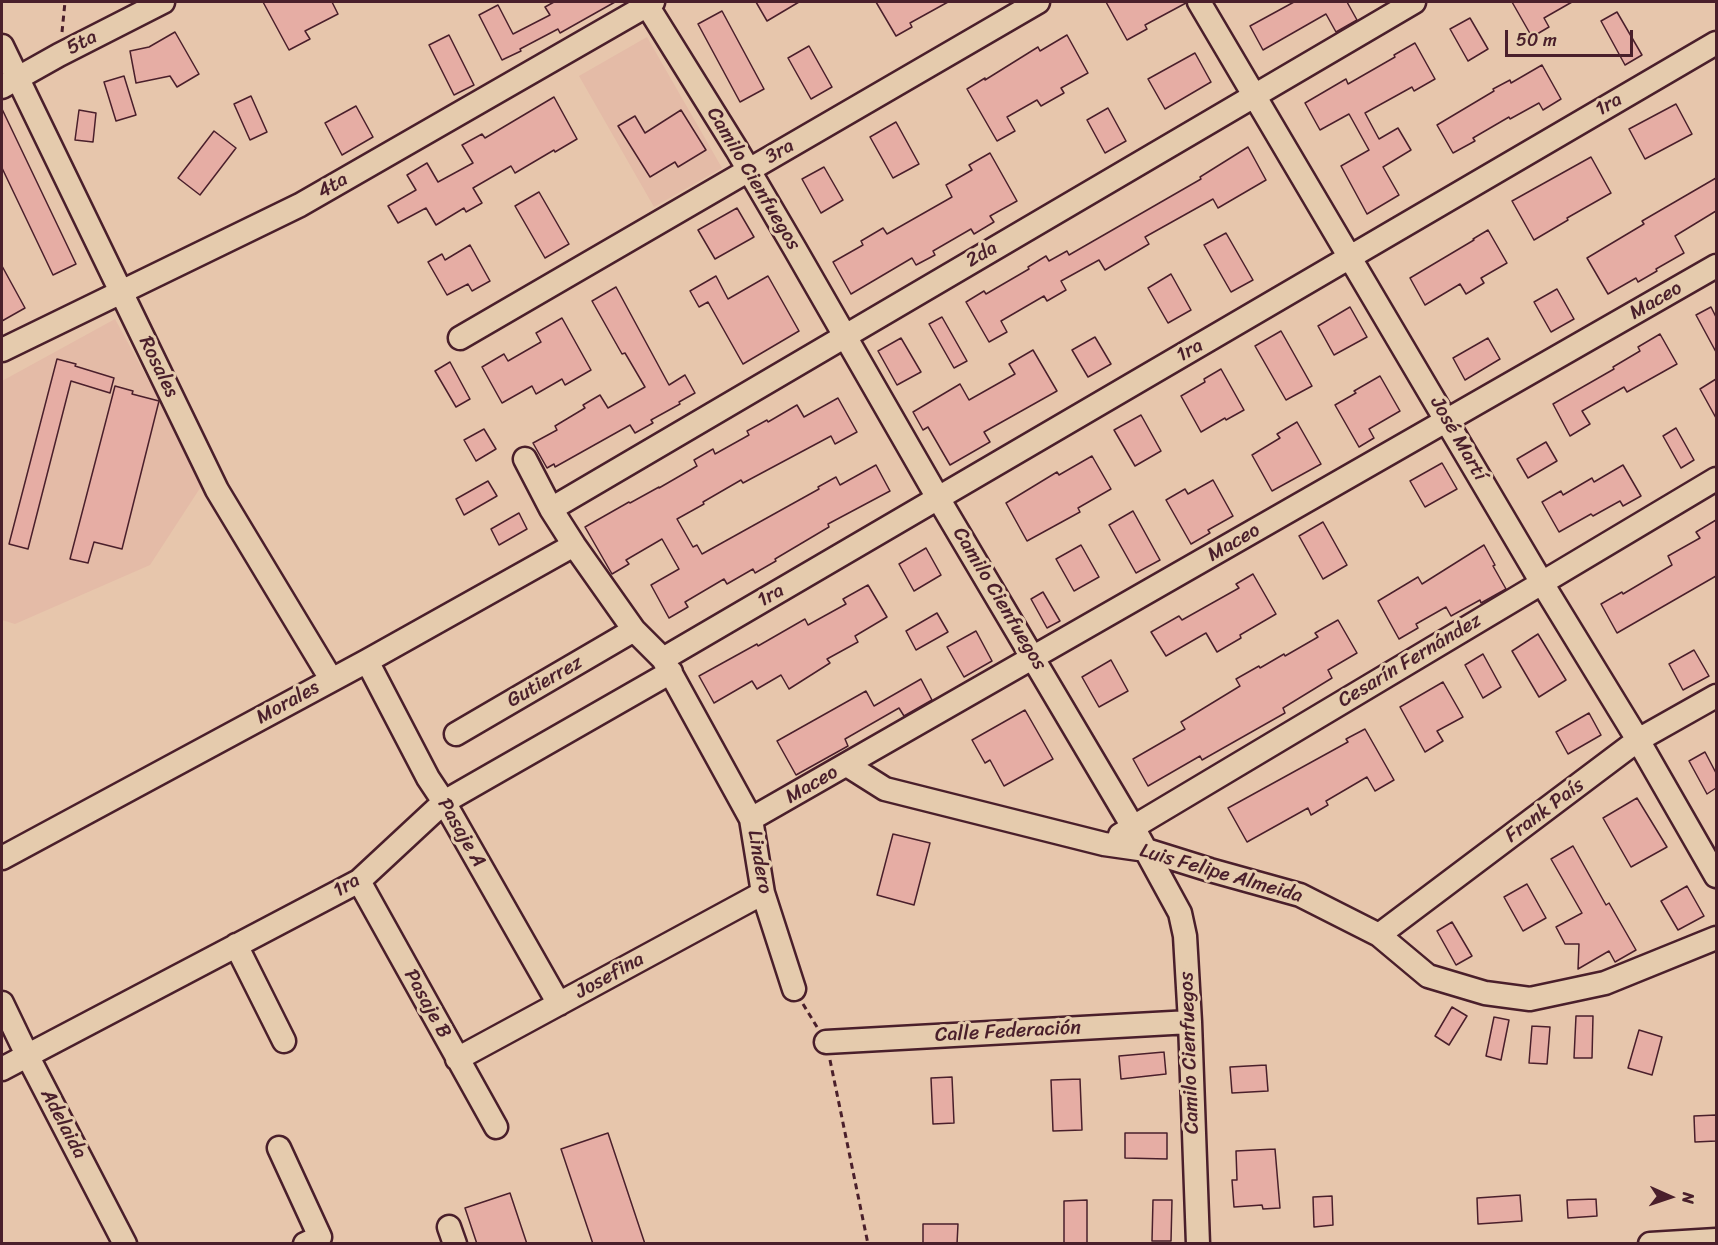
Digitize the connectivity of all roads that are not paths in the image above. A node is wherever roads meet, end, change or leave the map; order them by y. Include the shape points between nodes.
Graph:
1 (163, 2) edge
2 (1038, 2) edge
3 (1199, 2) edge
4 (1413, 2) edge
5 (648, 3) edge
6 (1716, 42) edge
7 (2, 46) edge
8 (10, 82) edge
9 (1254, 95) junction
10 (749, 170) junction
11 (1350, 257) junction
12 (1716, 266) edge
13 (121, 291) junction
14 (845, 336) junction
15 (460, 338) dead end
16 (2, 350) edge
17 (1448, 420) junction
18 (525, 459) dead end
19 (1716, 478) edge
20 (938, 498) junction
21 (551, 508) junction
22 (574, 545) junction
23 (1542, 583) junction
24 (634, 630) junction
25 (1034, 657) junction
26 (367, 661) junction
27 (668, 666) junction
28 (332, 679) junction
29 (1716, 696) edge
30 (456, 734) dead end
31 (1638, 740) junction
32 (848, 765) junction
33 (444, 802) junction
34 (752, 819) junction
35 (1133, 827) junction
36 (1104, 844) junction
37 (1146, 850) junction
38 (2, 858) edge
39 (1716, 876) edge
40 (359, 881) junction
41 (763, 893) junction
42 (1379, 935) junction
43 (1716, 938) edge
44 (236, 945) junction
45 (794, 989) road end
46 (2, 1003) edge
47 (559, 1004) junction
48 (1190, 1022) junction
49 (284, 1041) dead end
50 (826, 1042) road end
51 (27, 1055) junction
52 (457, 1059) junction
53 (2, 1069) edge
54 (496, 1127) dead end
55 (279, 1148) dead end
56 (312, 1240) edge
57 (1716, 1240) edge
58 (125, 1244) edge
59 (1198, 1244) edge
60 (1650, 1244) edge

1 - 8 street, 5ta
2 - 10 street, 3ra
3 - 9 street, José Martí
4 - 9 street, 2da
5 - 10 street, Camilo Cienfuegos
5 - 13 street, 4ta via 300,205
6 - 11 street, 1ra
7 - 8 street, Rosales
8 - 13 street, Rosales
9 - 11 street, José Martí
9 - 14 street, 2da
10 - 14 street, Camilo Cienfuegos
10 - 15 street, 3ra
11 - 17 street, José Martí
11 - 20 street, 1ra
12 - 17 street, Maceo
13 - 16 street, 4ta
13 - 28 street, Rosales via 217,490
14 - 20 street, Camilo Cienfuegos
14 - 21 street, 2da
17 - 23 street, José Martí
17 - 25 street, Maceo
18 - 21 street, Lindero
19 - 23 street, Cesarín Fernández
20 - 25 street, Camilo Cienfuegos
20 - 27 street, 1ra
21 - 22 street, Lindero
22 - 24 street, Lindero
22 - 26 street, Morales
23 - 31 street, José Martí
23 - 35 street, Cesarín Fernández
24 - 27 street, Lindero
24 - 30 street, Gutierrez
25 - 32 street, Maceo
25 - 35 street, Camilo Cienfuegos
26 - 28 street, Morales
26 - 33 street, Pasaje A
27 - 33 street, 1ra
27 - 34 street, Lindero
28 - 38 street, Morales
29 - 31 street, Frank País
31 - 39 street, José Martí
31 - 42 street, Frank País
32 - 34 street, Maceo
32 - 36 street, Luis Felipe Almeida via 885,789
33 - 40 street, 1ra
33 - 47 street, Pasaje A
34 - 41 street, Lindero
35 - 36 street, Cesarín Fernández
35 - 37 street, Camilo Cienfuegos
36 - 37 street, Luis Felipe Almeida
37 - 42 street, Luis Felipe Almeida via 1300,895
37 - 48 street, Camilo Cienfuegos via 1180,913
40 - 44 street, 1ra
40 - 52 street, Pasaje B
41 - 45 street, Lindero
41 - 47 street, Josefina
42 - 43 street, Luis Felipe Almeida via 1428,976 1485,993 1530,999 1605,983
44 - 49 street
44 - 51 street, 1ra
46 - 51 street, Adelaida
47 - 52 street, Josefina
48 - 50 street, Calle Federación
48 - 59 street, Camilo Cienfuegos
51 - 53 street, 1ra
51 - 58 street, Adelaida
52 - 54 street, Pasaje B
55 - 56 street
57 - 60 street

